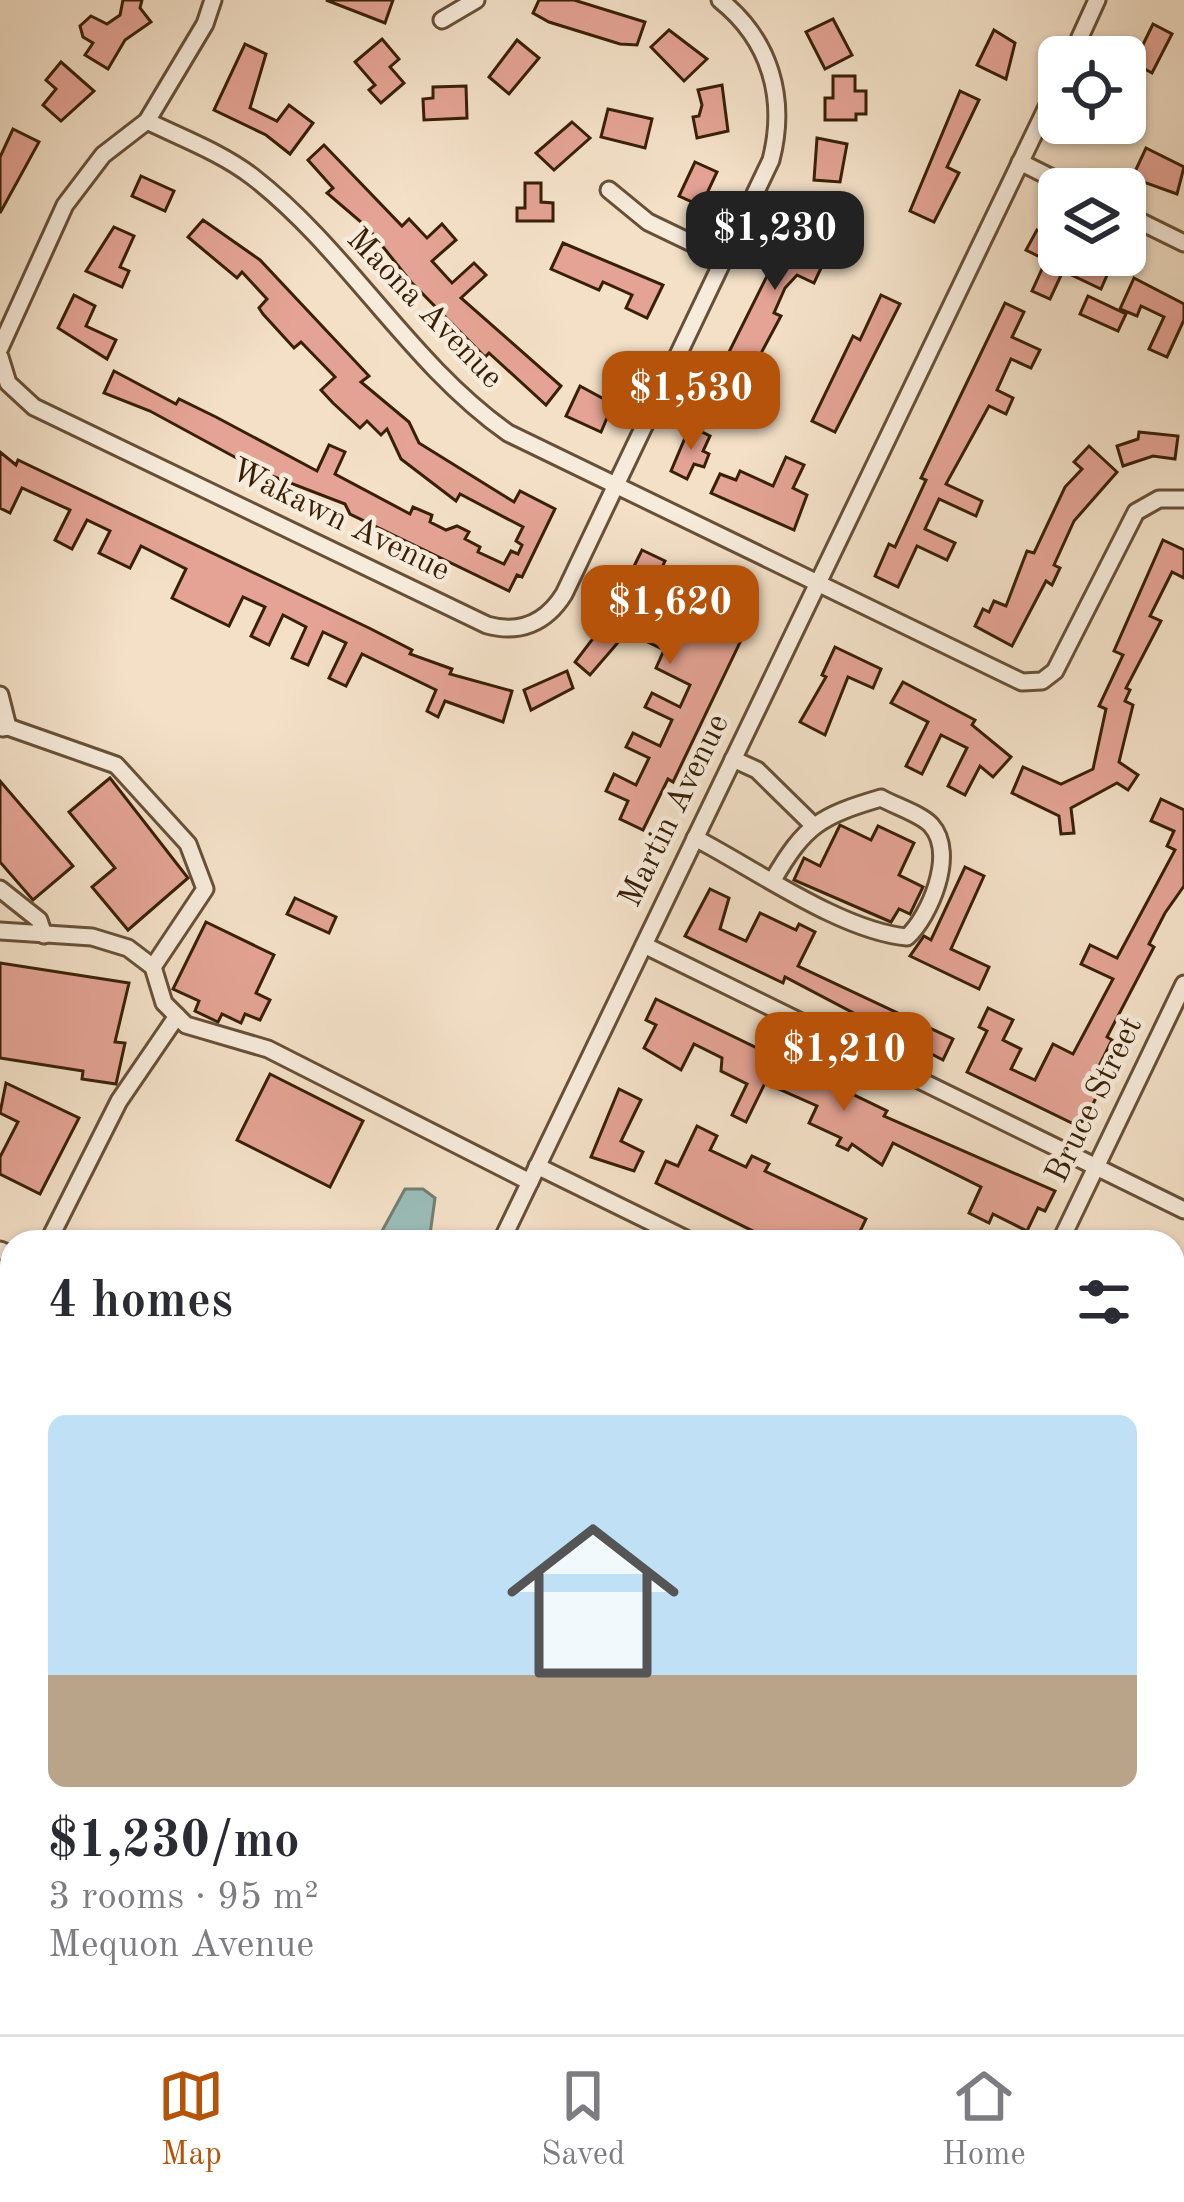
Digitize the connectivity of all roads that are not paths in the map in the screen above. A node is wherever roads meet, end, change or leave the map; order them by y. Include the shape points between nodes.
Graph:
1 (212, 0) edge
2 (476, 0) edge
3 (719, 0) edge
4 (1097, 0) edge
5 (442, 20) dead end
6 (1081, 36) edge
7 (147, 121) junction
8 (1038, 125) edge
9 (1020, 162) junction
10 (1038, 171) edge
11 (609, 190) dead end
12 (1146, 224) edge
13 (1184, 243) edge
14 (725, 259) junction
15 (0, 353) edge
16 (615, 487) junction
17 (1184, 499) edge
18 (818, 584) junction
19 (0, 694) edge
20 (4, 728) edge
21 (733, 759) junction
22 (813, 824) junction
23 (695, 838) junction
24 (773, 880) junction
25 (0, 889) edge
26 (0, 931) edge
27 (44, 935) junction
28 (644, 945) junction
29 (154, 967) junction
30 (1184, 984) edge
31 (177, 1016) junction
32 (1096, 1167) junction
33 (533, 1174) junction
34 (1184, 1210) edge
35 (54, 1230) edge
36 (507, 1230) edge
37 (664, 1230) edge
38 (1066, 1230) edge

1 - 7 street, Wakawn Avenue
2 - 5 street
3 - 14 street, Wakawn Avenue via 763,52 778,110 770,165
4 - 6 street
7 - 15 street, Wakawn Avenue via 74,190
7 - 16 street, Maona Avenue via 232,163 270,192 479,411
8 - 9 street, Martin Avenue
9 - 10 street
9 - 18 street, Martin Avenue
11 - 14 street via 648,222
12 - 13 street
14 - 16 street, Wakawn Avenue
15 - 16 street, Wakawn Avenue via 8,383 28,404 494,627 532,624 556,607
16 - 18 street, Maona Avenue
17 - 18 street, Maona Avenue via 1150,502 1130,519 1046,680 1022,682
18 - 21 street, Martin Avenue
19 - 20 street
20 - 29 street via 116,765 188,844 205,889
21 - 22 street via 757,770
21 - 23 street, Martin Avenue
22 - 24 street
22 - 24 street via 881,798 931,825 941,848 924,921 907,937 882,935
23 - 24 street
23 - 28 street, Martin Avenue
25 - 27 street via 39,920
26 - 27 street
27 - 29 street via 92,937
28 - 32 street
28 - 33 street, Martin Avenue
29 - 31 street via 164,1003
30 - 32 street, Bruce Street
31 - 33 street via 268,1048
31 - 35 street via 118,1101
32 - 34 street
32 - 38 street, Bruce Street
33 - 36 street, Martin Avenue
33 - 37 street

